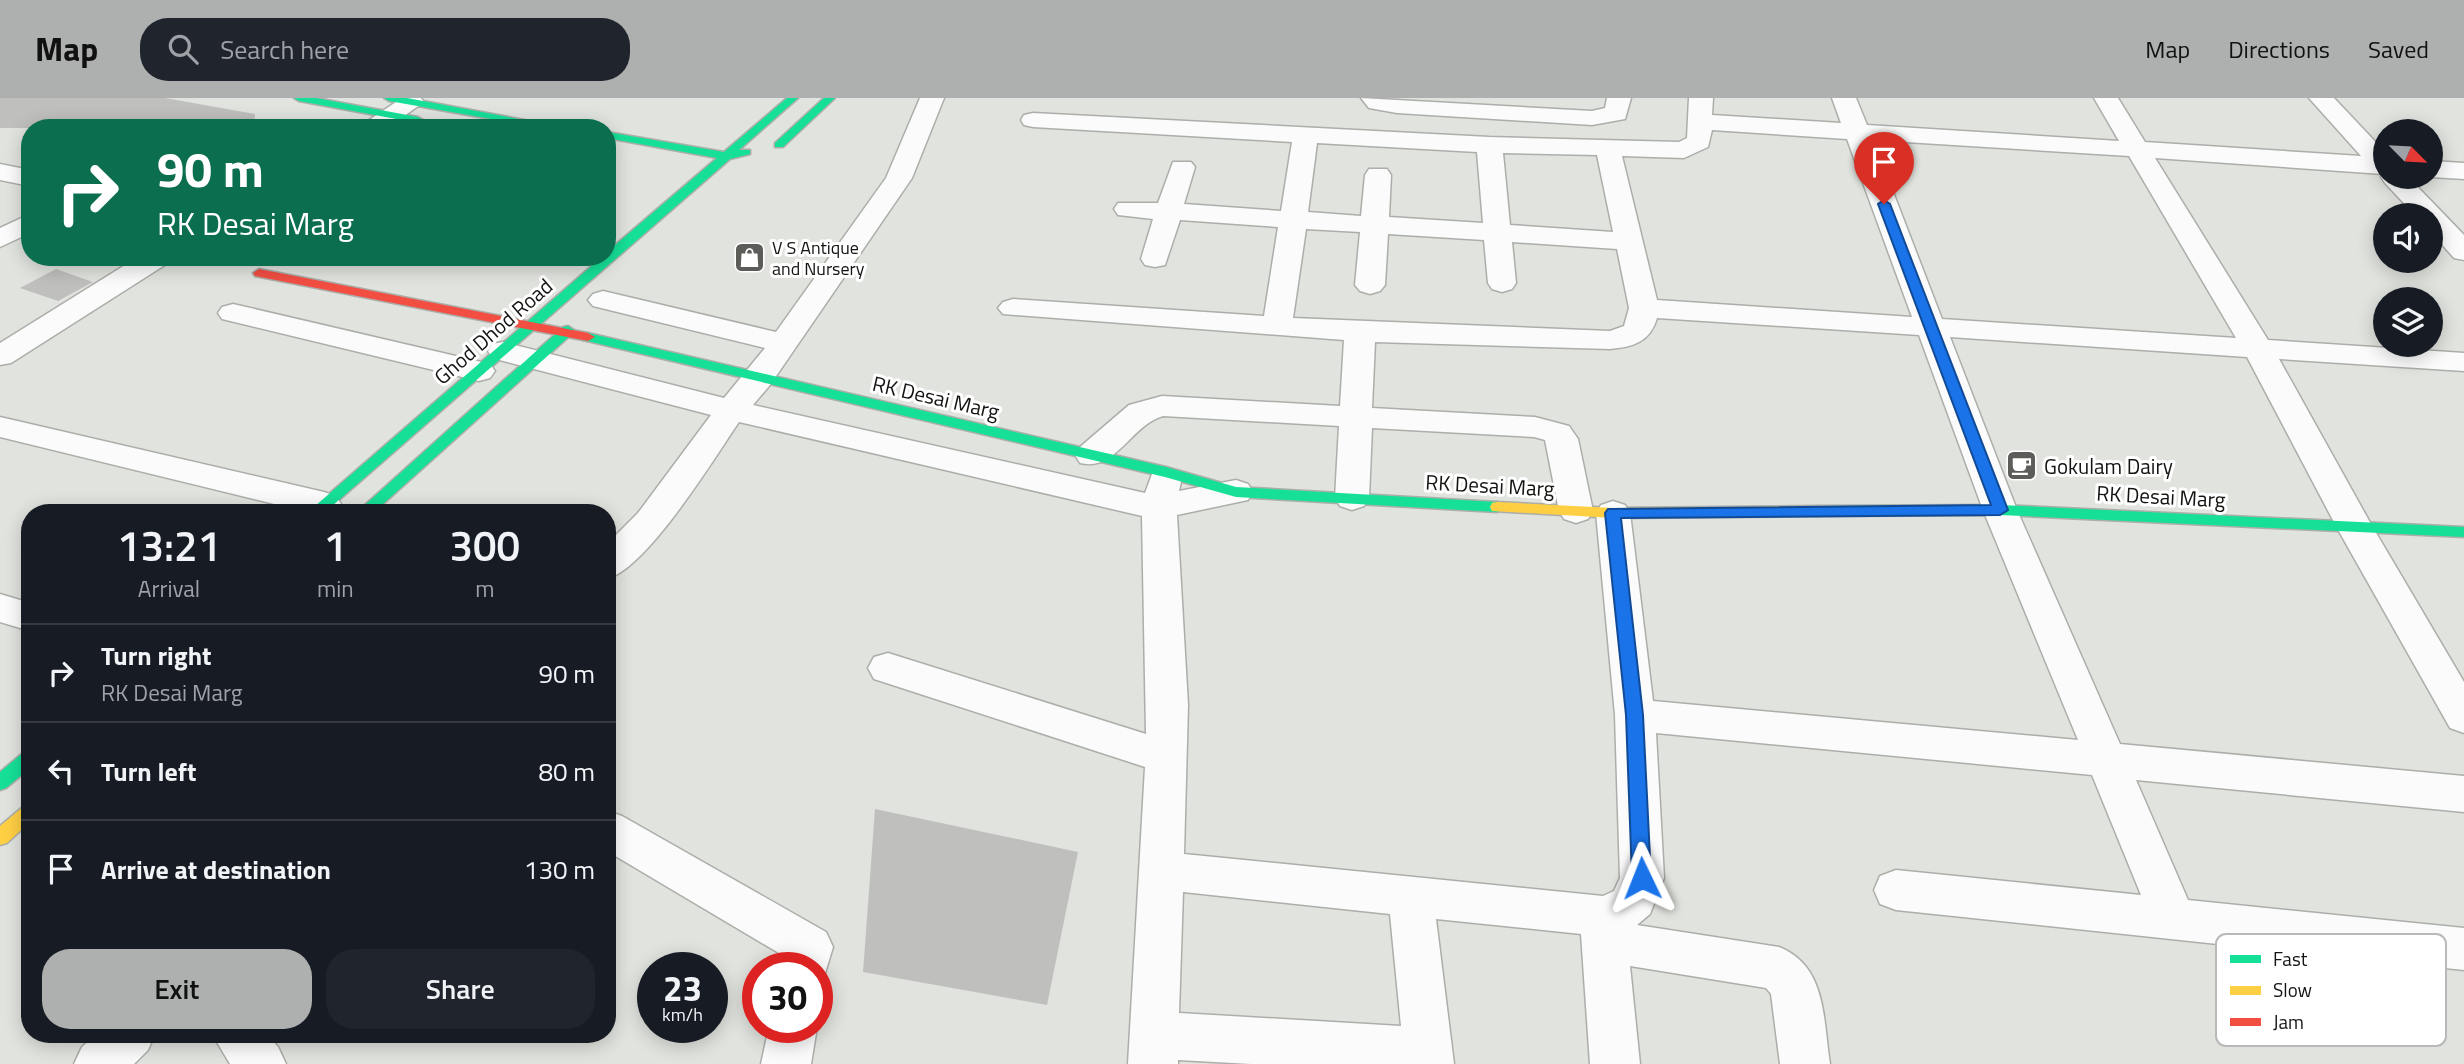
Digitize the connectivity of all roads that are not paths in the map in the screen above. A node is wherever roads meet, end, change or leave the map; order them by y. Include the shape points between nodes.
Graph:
1 (299, 98) edge
2 (793, 98) edge
3 (830, 98) edge
4 (932, 98) edge
5 (1373, 98) edge
6 (1619, 98) edge
7 (1844, 98) edge
8 (2106, 98) edge
9 (2321, 98) edge
10 (397, 105) edge
11 (1702, 110) edge
12 (1512, 112) junction
13 (380, 119) edge
14 (425, 119) edge
15 (497, 119) edge
16 (1033, 120) dead end
17 (1856, 129) junction
18 (1306, 134) junction
19 (616, 137) edge
20 (1501, 145) junction
21 (1608, 149) junction
22 (2136, 150) junction
23 (2373, 154) edge
24 (727, 156) junction
25 (1182, 167) dead end
26 (2373, 168) edge
27 (2443, 170) edge
28 (2464, 171) edge
29 (0, 172) edge
30 (680, 172) dead end
31 (1378, 175) dead end
32 (21, 176) edge
33 (704, 177) junction
34 (720, 185) dead end
35 (2405, 189) edge
36 (2418, 203) edge
37 (1128, 209) dead end
38 (1169, 212) junction
39 (1294, 218) junction
40 (1374, 224) junction
41 (21, 227) edge
42 (2443, 230) edge
43 (1495, 232) junction
44 (0, 239) edge
45 (1629, 241) junction
46 (2464, 252) edge
47 (616, 253) edge
48 (1155, 259) dead end
49 (144, 266) edge
50 (601, 266) edge
51 (259, 273) dead end
52 (1502, 283) dead end
53 (1370, 285) dead end
54 (598, 303) joint
55 (1013, 308) dead end
56 (1644, 308) junction
57 (233, 313) dead end
58 (533, 325) junction
59 (1277, 327) junction
60 (1931, 327) junction
61 (565, 332) junction
62 (1360, 332) junction
63 (784, 343) junction
64 (2258, 349) junction
65 (503, 351) junction
66 (0, 356) edge
67 (535, 358) junction
68 (2464, 362) edge
69 (479, 371) junction
70 (759, 378) junction
71 (731, 410) junction
72 (1356, 417) junction
73 (0, 427) edge
74 (1091, 454) junction
75 (1162, 489) junction
76 (1236, 492) joint
77 (1352, 498) junction
78 (300, 504) edge
79 (325, 504) edge
80 (373, 504) edge
81 (2000, 510) junction
82 (1595, 512) junction
83 (2354, 526) junction
84 (2464, 532) edge
85 (616, 557) edge
86 (0, 608) edge
87 (21, 614) edge
88 (888, 668) dead end
89 (1634, 715) junction
90 (2464, 717) edge
91 (1166, 757) junction
92 (2106, 759) junction
93 (21, 765) edge
94 (0, 783) edge
95 (2464, 794) edge
96 (21, 819) edge
97 (616, 834) edge
98 (0, 837) edge
99 (1161, 871) junction
100 (1896, 890) dead end
101 (1411, 896) junction
102 (2174, 919) junction
103 (1604, 929) junction
104 (2319, 934) edge
105 (2446, 947) edge
106 (2464, 949) edge
107 (809, 952) edge
108 (121, 1043) edge
109 (244, 1043) edge
110 (790, 1043) edge
111 (1154, 1050) edge
112 (1428, 1057) edge
113 (99, 1064) edge
114 (261, 1064) edge
115 (786, 1064) edge
116 (1615, 1064) edge
117 (1805, 1064) edge

1 - 10 street
2 - 24 street, Ghod Dhod Road
3 - 24 street via 764,159 750,152
4 - 63 street via 899,178
5 - 12 street via 1397,106
6 - 12 street via 1618,111 1603,118
7 - 17 street
8 - 22 street
9 - 23 street
10 - 13 street
10 - 14 street
10 - 15 street
11 - 17 street
11 - 21 street via 1699,142 1684,150
12 - 20 street
16 - 18 street
17 - 22 street
17 - 60 street
18 - 20 street
18 - 39 street
19 - 24 street
20 - 21 street
20 - 43 street
21 - 45 street
22 - 26 street
22 - 64 street
24 - 33 street, Ghod Dhod Road
25 - 38 street
27 - 28 street
29 - 32 street
30 - 33 street
31 - 40 street
33 - 34 street
33 - 47 street, Ghod Dhod Road
35 - 36 street
37 - 38 street
38 - 39 street
38 - 48 street
39 - 40 street
39 - 59 street
40 - 43 street
40 - 53 street
41 - 44 street
42 - 46 street
43 - 45 street
43 - 52 street
45 - 56 street
49 - 66 street
50 - 58 street, Ghod Dhod Road
51 - 58 street, RK Desai Marg
54 - 61 street
54 - 63 street
55 - 59 street
56 - 60 street
56 - 62 street via 1639,330 1631,338 1610,340
57 - 69 street
58 - 61 street, RK Desai Marg
58 - 65 street, Ghod Dhod Road
59 - 62 street
60 - 64 street
60 - 81 street
61 - 67 street
61 - 70 street, RK Desai Marg
62 - 72 street
63 - 70 street
64 - 68 street
64 - 83 street
65 - 67 street
65 - 69 street, Ghod Dhod Road
67 - 71 street
67 - 80 street
69 - 79 street, Ghod Dhod Road
70 - 71 street
70 - 74 street, RK Desai Marg
71 - 75 street via 1112,499
71 - 85 street via 650,522
72 - 74 street via 1152,407
72 - 77 street
72 - 82 street via 1548,429 1561,439
73 - 78 street
74 - 75 street, RK Desai Marg
75 - 76 street
75 - 91 street
76 - 77 street, RK Desai Marg
77 - 82 street, RK Desai Marg
81 - 82 street, RK Desai Marg
81 - 83 street, RK Desai Marg
81 - 92 street
82 - 89 street
83 - 84 street, RK Desai Marg
83 - 90 street
86 - 87 street
88 - 91 street
89 - 92 street
89 - 103 street via 1642,878 1638,897
91 - 99 street
92 - 95 street
92 - 102 street
93 - 94 street
96 - 98 street
97 - 107 street via 810,947
99 - 101 street
99 - 111 street
100 - 102 street
101 - 103 street
101 - 112 street
102 - 104 street
103 - 116 street
103 - 117 street via 1779,969 1794,985
105 - 106 street
108 - 113 street
109 - 114 street
110 - 115 street
111 - 112 street

